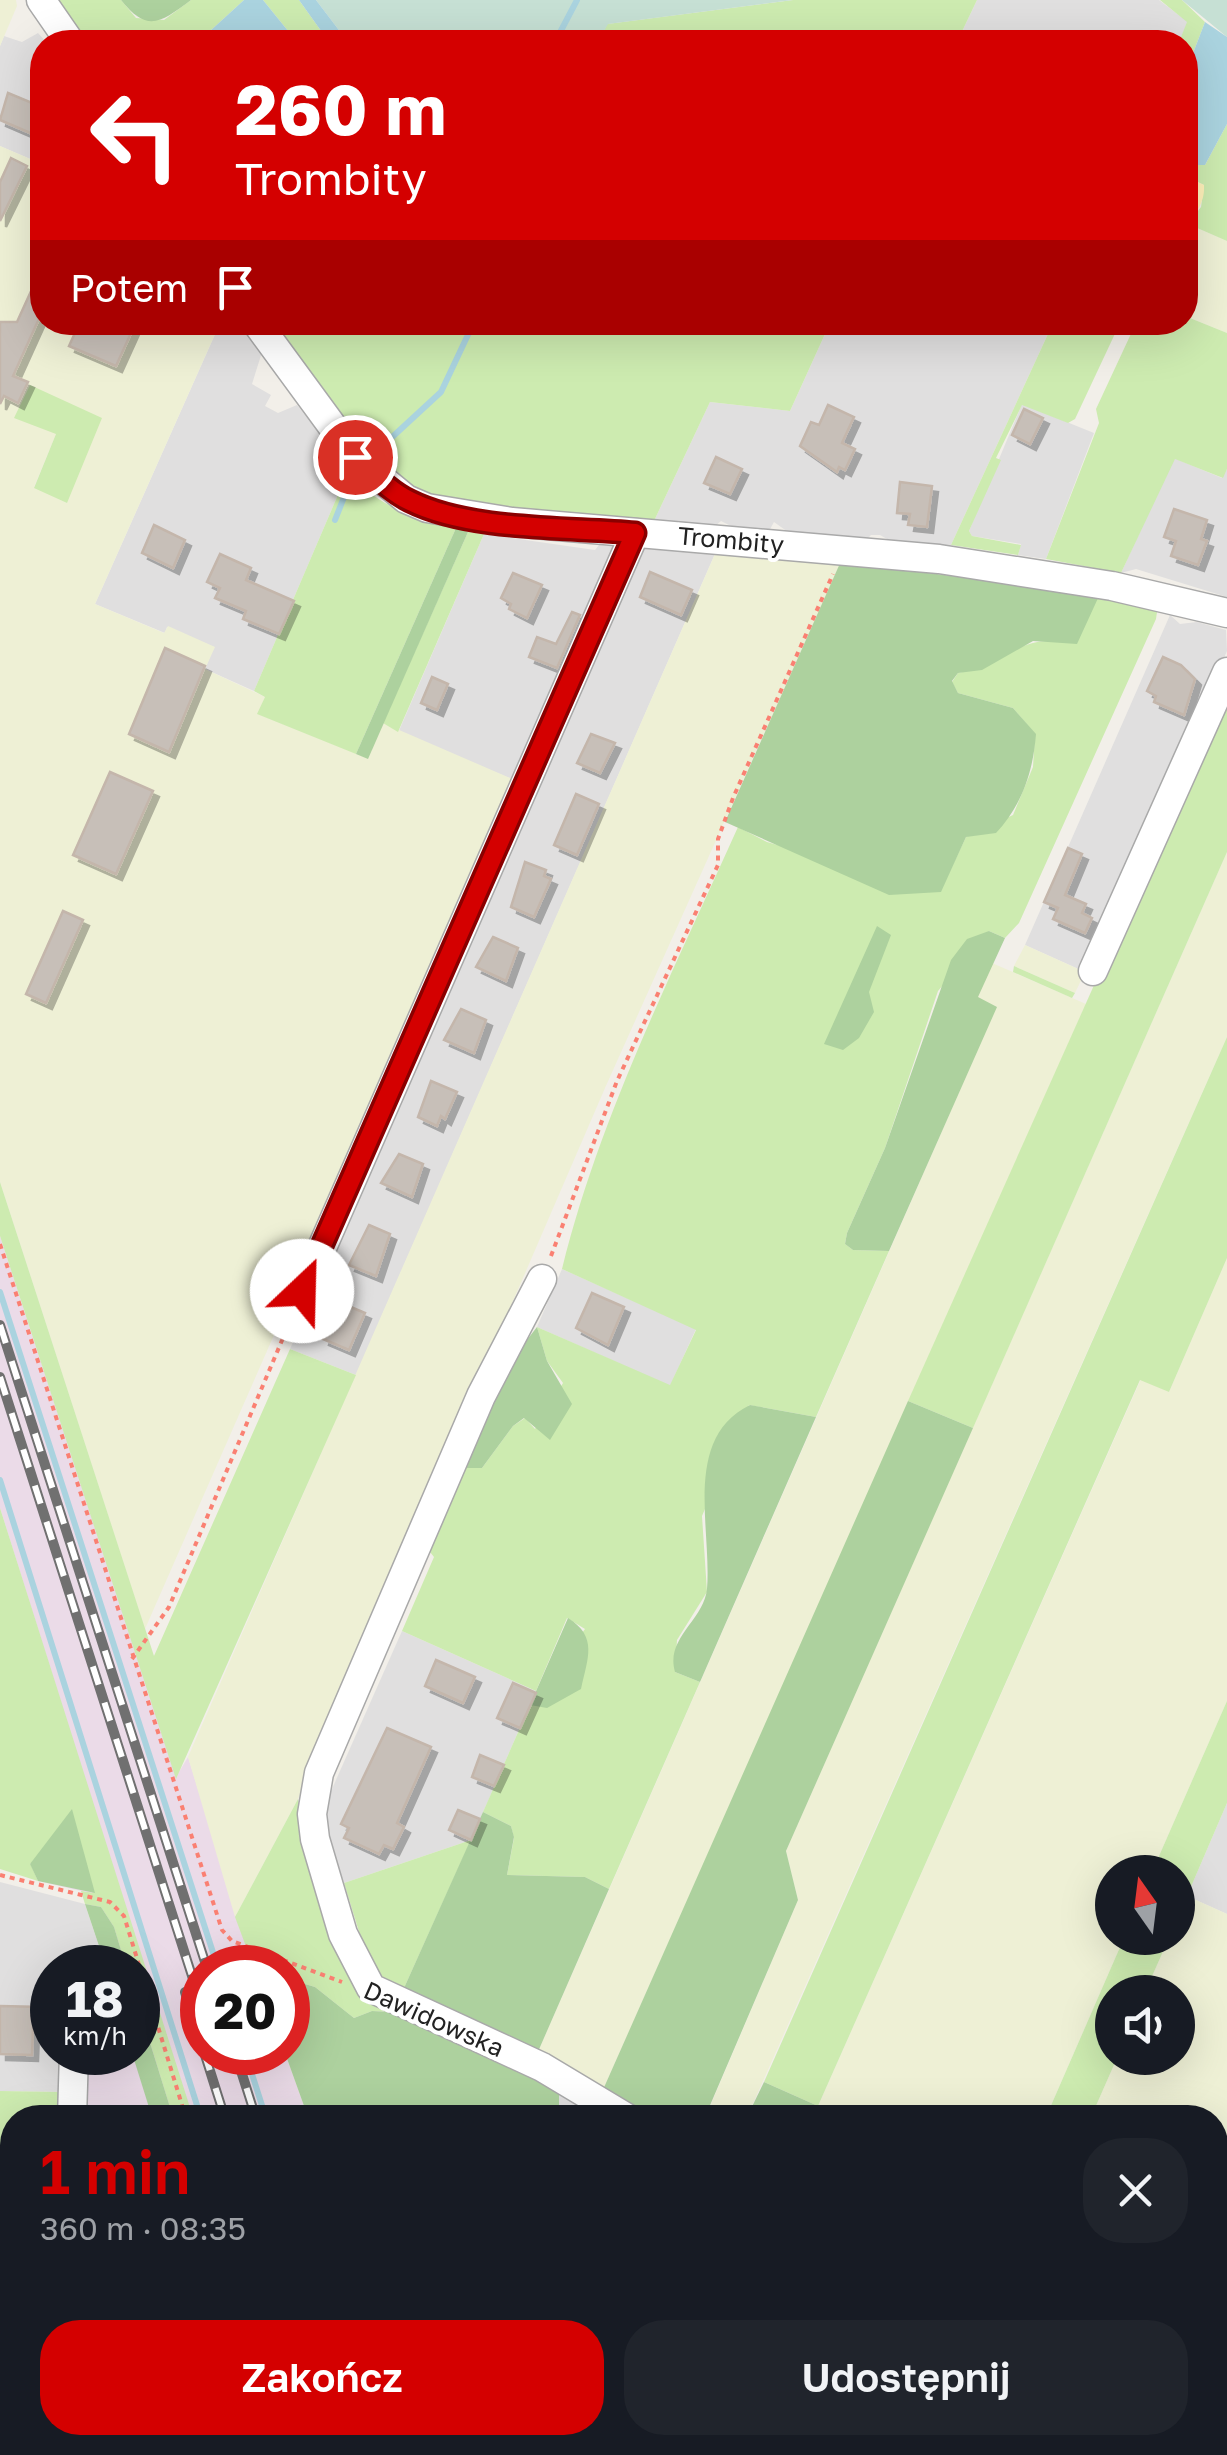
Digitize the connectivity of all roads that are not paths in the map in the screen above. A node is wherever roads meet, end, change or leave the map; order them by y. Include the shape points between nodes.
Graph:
1 (41, 0) edge
2 (62, 30) edge
3 (266, 335) edge
4 (635, 533) junction
5 (1227, 613) edge
6 (1227, 672) edge
7 (1093, 971) dead end
8 (542, 1279) road end
9 (302, 1291) road end
10 (73, 2075) edge
11 (72, 2105) edge
12 (605, 2105) edge

1 - 2 street
3 - 4 street, Trombity via 355,457 406,500 478,519
4 - 5 street, Trombity via 1030,572
4 - 9 street
6 - 7 street
8 - 12 street, Dawidowska via 481,1396 319,1773 312,1814 343,1934 372,1988 542,2067
10 - 11 street

